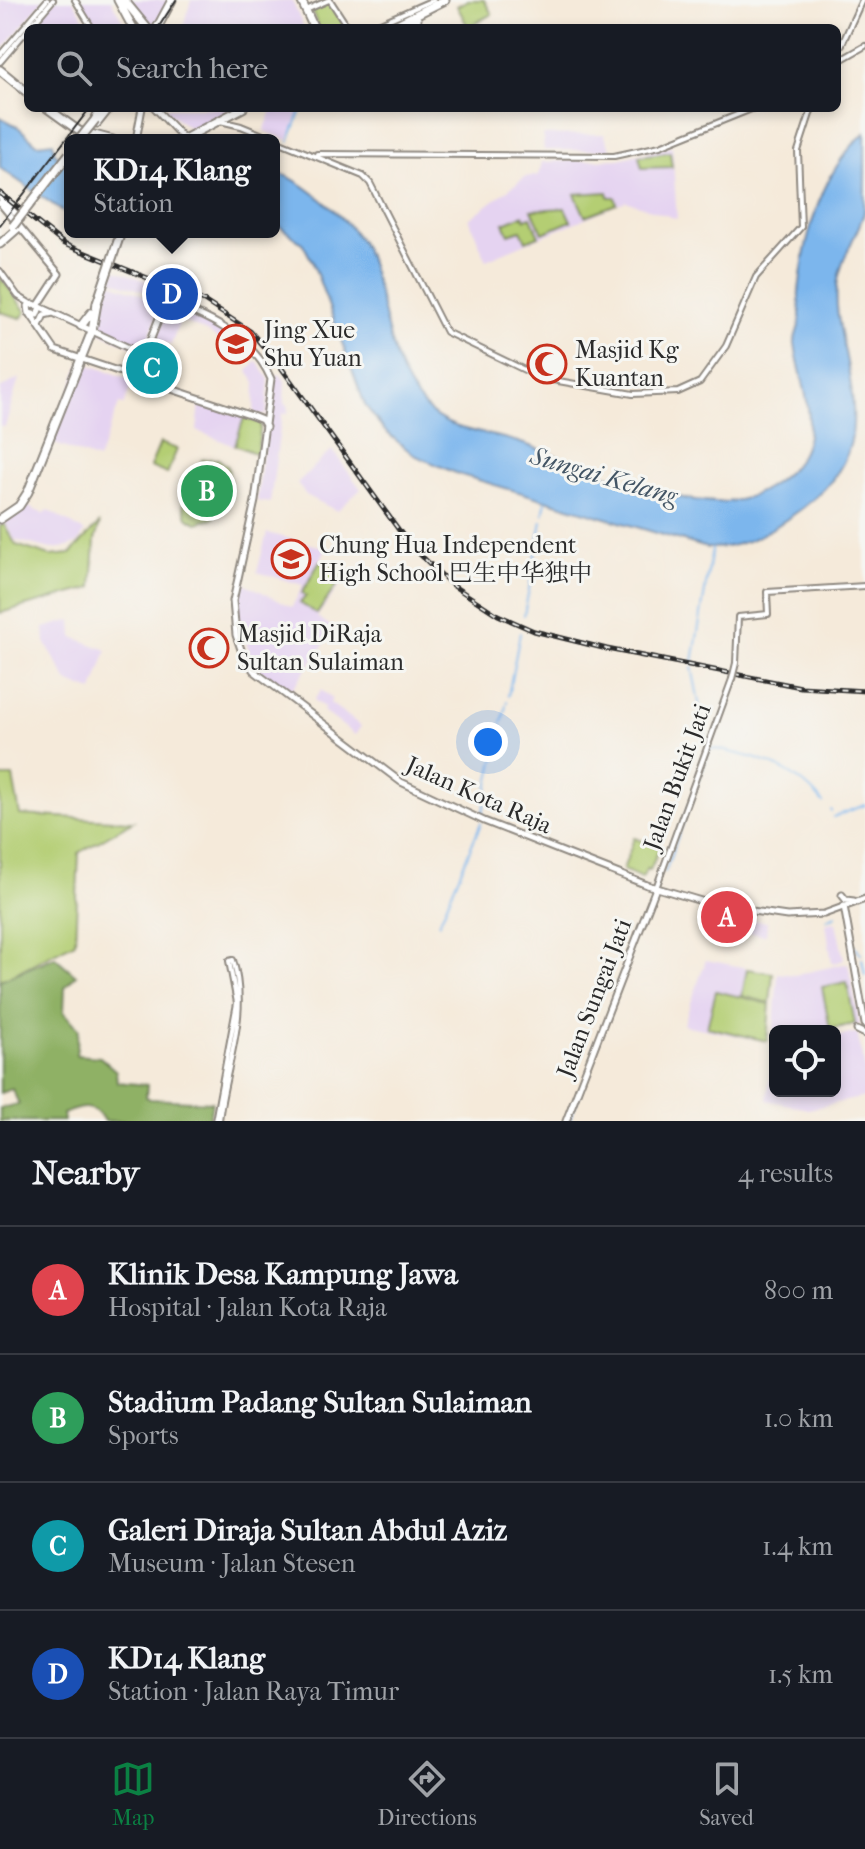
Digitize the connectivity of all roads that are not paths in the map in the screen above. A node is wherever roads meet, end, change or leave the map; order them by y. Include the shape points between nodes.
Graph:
1 (50, 0) edge
2 (122, 0) edge
3 (172, 0) edge
4 (301, 0) edge
5 (329, 0) edge
6 (433, 0) edge
7 (445, 0) edge
8 (452, 0) edge
9 (862, 0) edge
10 (75, 1) edge
11 (306, 10) junction
12 (400, 16) junction
13 (164, 18) junction
14 (28, 24) edge
15 (33, 24) edge
16 (89, 24) edge
17 (131, 24) edge
18 (137, 24) edge
19 (144, 24) edge
20 (154, 24) edge
21 (160, 24) edge
22 (313, 24) edge
23 (347, 24) edge
24 (379, 24) edge
25 (389, 24) edge
26 (392, 24) edge
27 (407, 24) edge
28 (24, 29) edge
29 (24, 36) edge
30 (865, 46) edge
31 (841, 53) edge
32 (0, 55) edge
33 (841, 57) edge
34 (0, 62) edge
35 (0, 70) edge
36 (24, 90) edge
37 (52, 112) edge
38 (102, 112) edge
39 (141, 112) edge
40 (159, 112) edge
41 (235, 112) edge
42 (239, 112) edge
43 (744, 112) edge
44 (811, 112) edge
45 (217, 122) junction
46 (241, 126) junction
47 (86, 134) edge
48 (90, 134) edge
49 (137, 134) edge
50 (178, 134) edge
51 (193, 134) edge
52 (261, 134) edge
53 (280, 141) edge
54 (335, 154) junction
55 (315, 155) junction
56 (64, 161) edge
57 (330, 161) junction
58 (64, 167) edge
59 (0, 197) edge
60 (0, 203) edge
61 (12, 211) junction
62 (18, 228) junction
63 (117, 238) edge
64 (2, 242) edge
65 (0, 271) edge
66 (96, 302) junction
67 (171, 303) junction
68 (34, 308) junction
69 (163, 308) junction
70 (54, 313) junction
71 (39, 327) junction
72 (87, 329) junction
73 (146, 352) junction
74 (79, 360) junction
75 (135, 379) junction
76 (146, 382) junction
77 (269, 413) junction
78 (252, 416) junction
79 (266, 428) junction
80 (0, 517) edge
81 (864, 587) edge
82 (659, 879) junction
83 (647, 885) junction
84 (656, 888) junction
85 (665, 891) junction
86 (842, 895) dead end
87 (865, 898) edge
88 (651, 900) junction
89 (856, 902) junction
90 (843, 906) junction
91 (832, 911) junction
92 (808, 916) junction
93 (845, 921) junction
94 (231, 960) dead end
95 (865, 1024) edge
96 (857, 1030) dead end
97 (865, 1034) edge
98 (217, 1121) edge
99 (566, 1121) edge

1 - 14 street
1 - 15 street
2 - 17 highway
2 - 18 highway
2 - 19 highway
3 - 13 highway
4 - 11 highway
5 - 11 street
5 - 23 street
6 - 12 street
7 - 26 highway
8 - 27 highway
9 - 31 street
10 - 16 street
11 - 22 highway
12 - 24 street
12 - 25 street
13 - 20 highway
13 - 21 highway
28 - 32 street
29 - 34 street
30 - 33 street
35 - 36 highway
37 - 48 highway
38 - 47 highway, bridge
39 - 49 main road
40 - 50 main road
41 - 45 highway
42 - 46 street via 233,121
43 - 54 street via 660,146 625,154
44 - 57 street via 798,151 801,227 756,277 719,358 700,382 660,394 554,382 461,341 439,324 370,183
45 - 46 street
45 - 51 highway
46 - 52 street
53 - 55 street
54 - 55 street
54 - 57 street
55 - 57 street
56 - 62 highway, bridge
58 - 62 highway, bridge
59 - 61 main road
60 - 61 main road
61 - 62 main road
62 - 64 highway
62 - 68 main road via 59,274
63 - 66 highway, bridge
65 - 68 street
66 - 72 highway
66 - 72 highway
67 - 69 main road
67 - 69 main road, Jalan Kota Raja via 159,299
67 - 77 main road, Jalan Kota Raja via 217,322 250,350 271,379
68 - 70 main road
68 - 71 main road
69 - 73 main road
70 - 71 main road via 44,315
70 - 72 main road
71 - 74 main road via 55,350
72 - 73 main road
72 - 74 highway
73 - 75 main road
73 - 76 main road via 141,374
74 - 75 main road
74 - 80 highway via 21,498
74 - 80 highway via 24,500
75 - 76 main road
76 - 78 main road
77 - 78 main road
77 - 79 main road, Jalan Kota Raja
78 - 79 main road
79 - 83 main road, Jalan Kota Raja via 233,601 236,635 247,663 401,782
81 - 82 street, Jalan Bukit Jati, bridge via 767,592 768,614 738,617 732,679
82 - 84 street, Jalan Bukit Jati
82 - 85 main road
83 - 84 main road, Jalan Kota Raja
83 - 88 main road
84 - 85 main road, Jalan Kota Raja
84 - 88 main road, Jalan Sungai Jati
85 - 88 main road
85 - 92 main road, Jalan Kota Raja via 732,909
86 - 89 main road
87 - 89 main road, Jalan Kota Raja
88 - 99 main road, Jalan Sungai Jati
89 - 90 main road, Jalan Kota Raja
89 - 93 main road
90 - 91 main road
90 - 92 main road, Jalan Kota Raja
90 - 93 main road
91 - 92 main road
91 - 93 main road via 840,912
93 - 95 main road
94 - 98 street via 240,1003
96 - 97 main road

